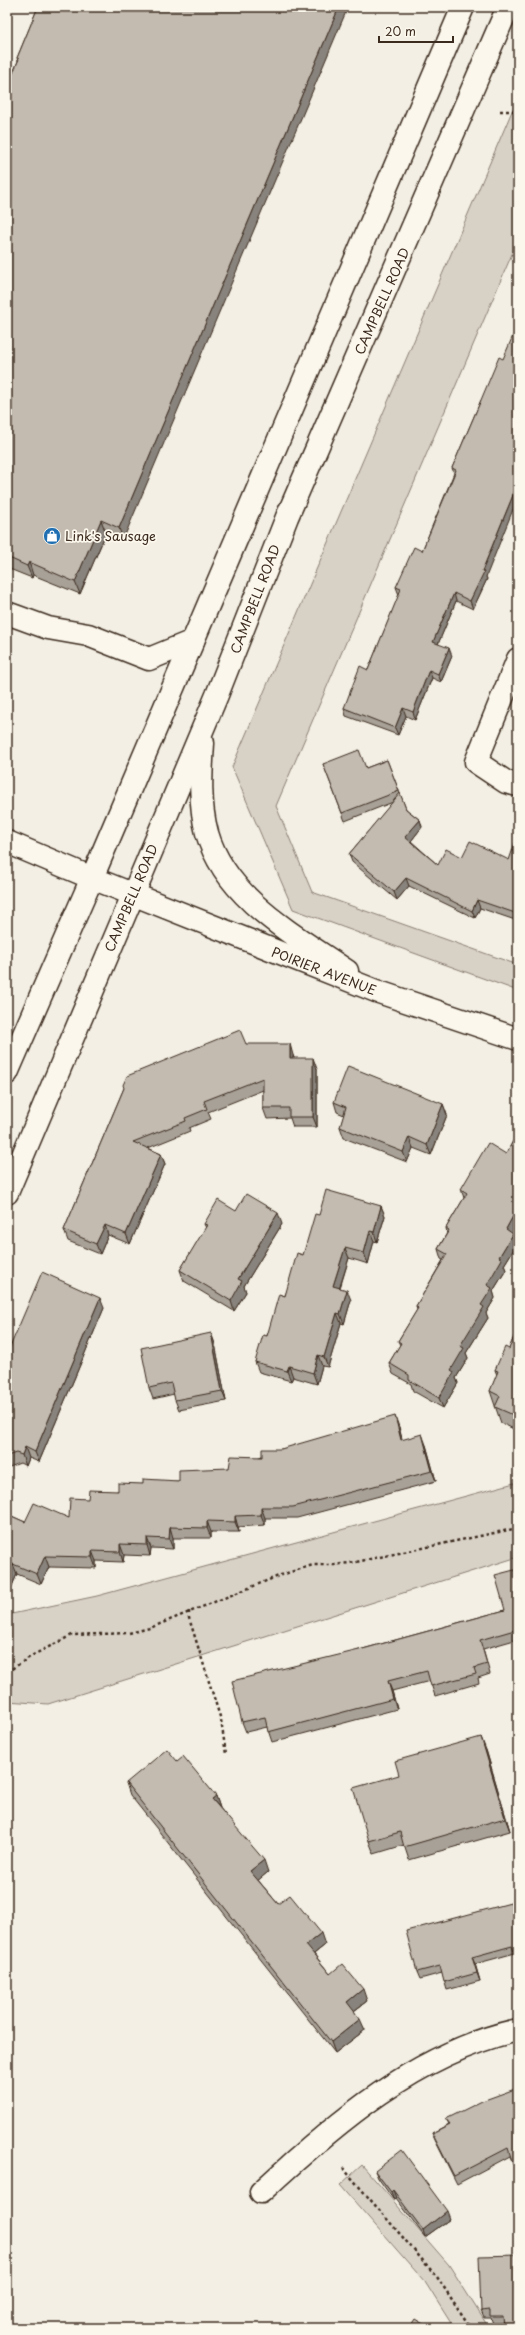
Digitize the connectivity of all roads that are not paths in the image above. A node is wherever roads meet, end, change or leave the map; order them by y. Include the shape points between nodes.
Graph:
1 (463, 7) edge
2 (508, 7) edge
3 (7, 613) edge
4 (193, 641) junction
5 (518, 659) edge
6 (217, 695) junction
7 (518, 785) edge
8 (7, 842) edge
9 (92, 878) junction
10 (133, 895) junction
11 (376, 991) junction
12 (518, 1039) edge
13 (7, 1074) edge
14 (7, 1193) edge
15 (518, 2030) edge
16 (260, 2192) dead end

1 - 4 main road
2 - 6 main road, CAMPBELL ROAD via 287,517
3 - 4 main road via 48,628 88,635 149,659
4 - 9 main road
5 - 7 main road via 476,762 506,782
6 - 10 main road, CAMPBELL ROAD
6 - 11 main road via 203,740 200,781 207,834 217,857 237,887 267,916
8 - 9 main road, POIRIER AVENUE
9 - 10 main road, POIRIER AVENUE
9 - 13 main road
10 - 11 main road, POIRIER AVENUE
10 - 14 main road, CAMPBELL ROAD
11 - 12 main road, POIRIER AVENUE
15 - 16 main road via 440,2056 362,2106

